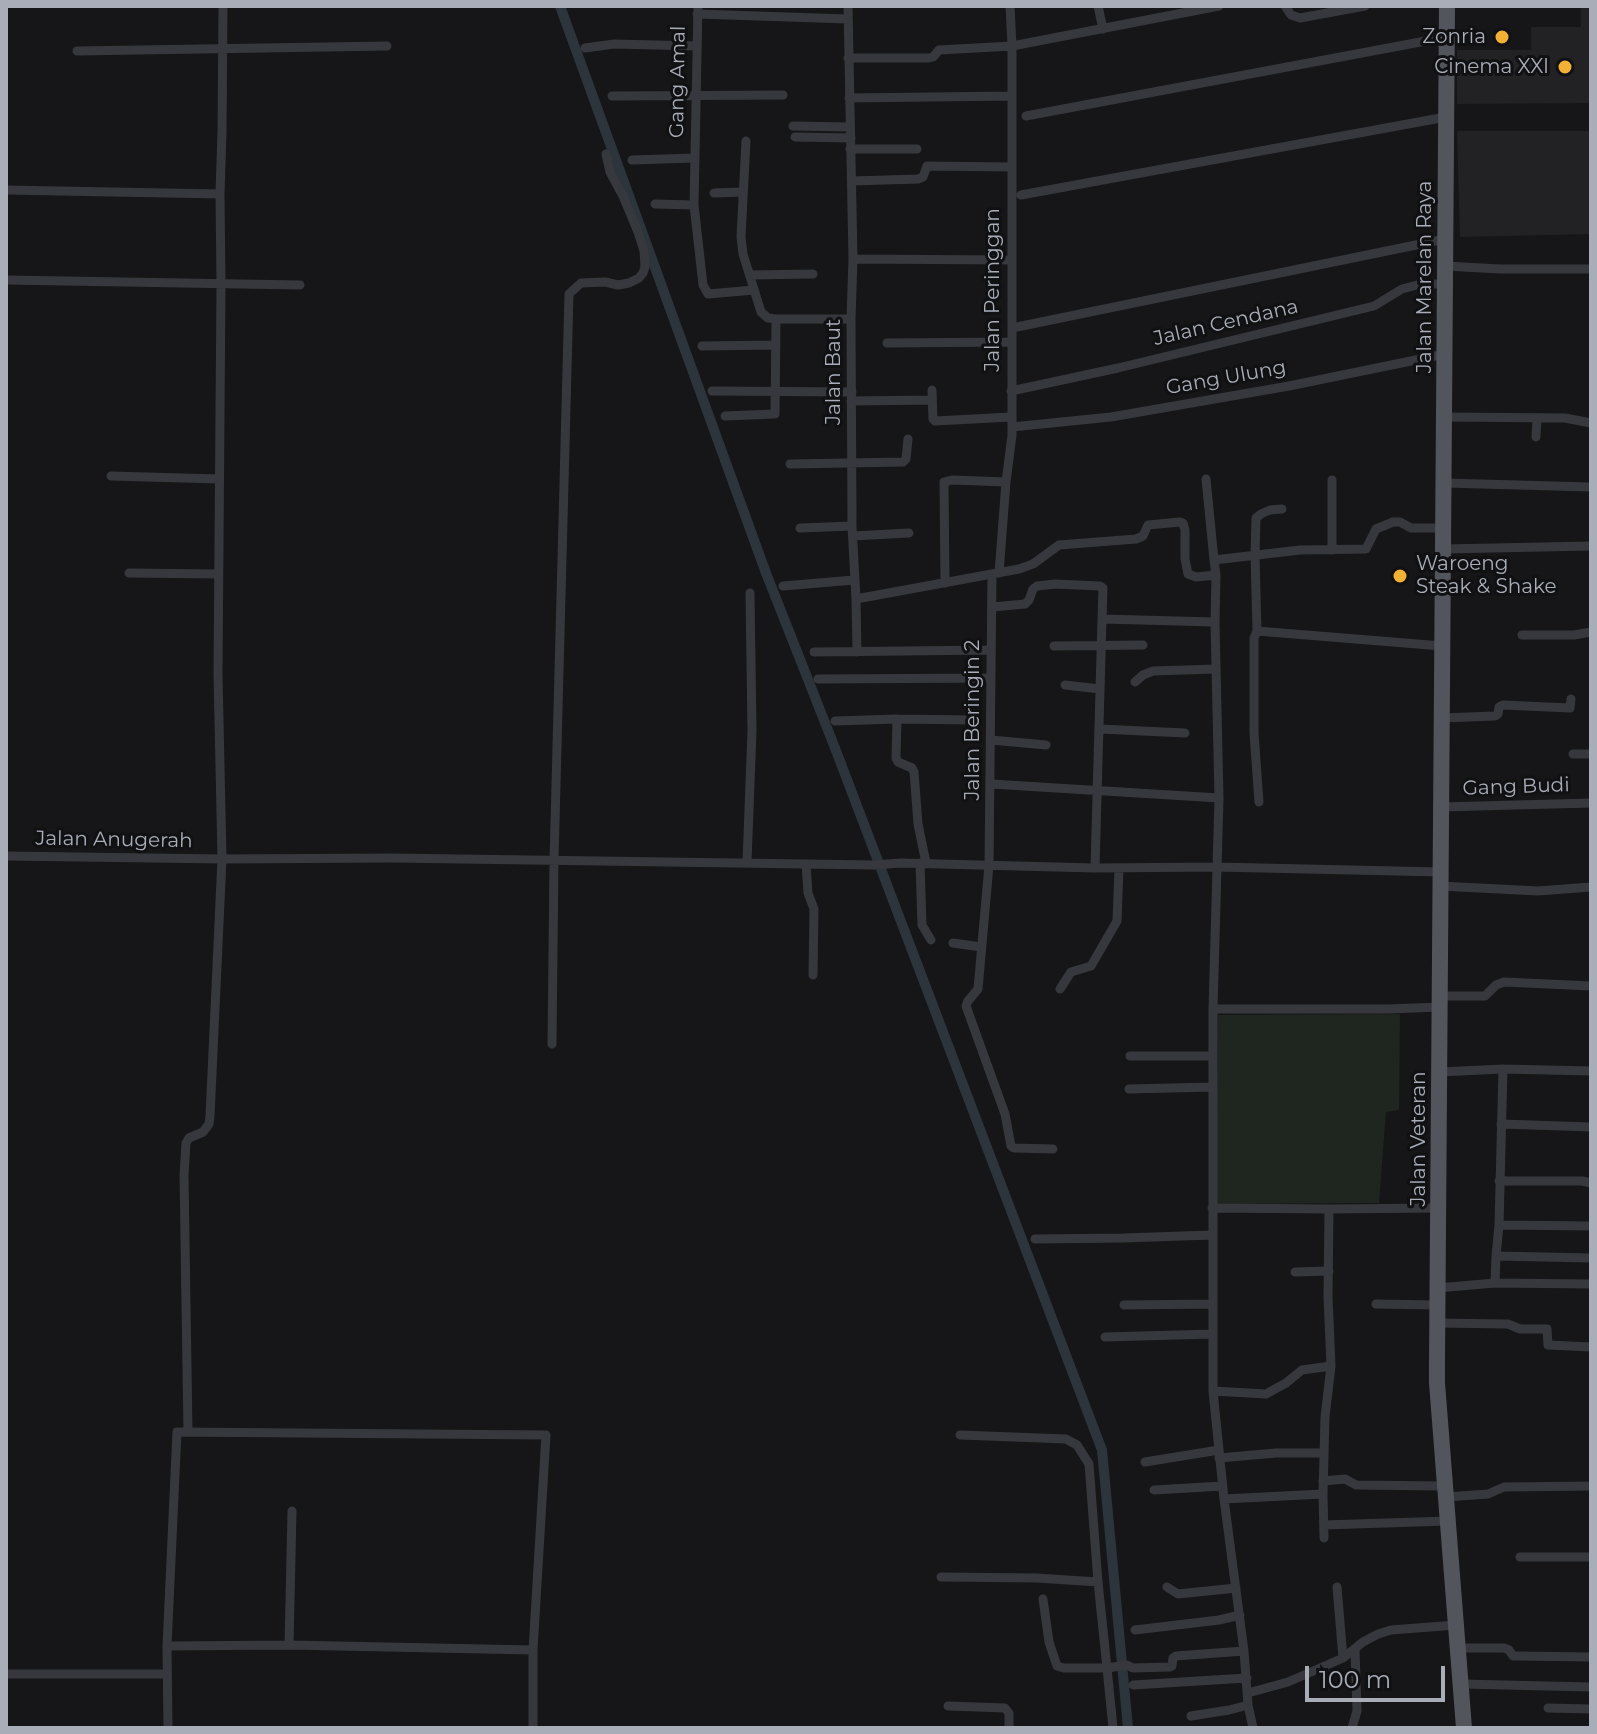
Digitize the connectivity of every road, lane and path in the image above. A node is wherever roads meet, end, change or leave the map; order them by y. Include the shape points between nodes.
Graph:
1 (223, 6) edge
2 (848, 6) edge
3 (1010, 6) edge
4 (1098, 6) edge
5 (1219, 6) edge
6 (1285, 6) edge
7 (1365, 6) edge
8 (1447, 6) edge
9 (1193, 8) edge
10 (698, 10) edge
11 (848, 19) junction
12 (1103, 29) junction
13 (1447, 37) junction
14 (387, 46) dead end
15 (697, 46) junction
16 (1012, 46) junction
17 (585, 48) dead end
18 (222, 50) junction
19 (77, 51) dead end
20 (848, 58) junction
21 (783, 95) dead end
22 (612, 96) dead end
23 (696, 96) junction
24 (1012, 96) junction
25 (849, 98) junction
26 (1026, 116) dead end
27 (1446, 117) junction
28 (793, 126) dead end
29 (850, 132) junction
30 (795, 137) dead end
31 (746, 141) dead end
32 (850, 149) junction
33 (917, 149) dead end
34 (606, 154) dead end
35 (695, 158) junction
36 (632, 160) dead end
37 (1012, 167) junction
38 (852, 181) junction
39 (6, 190) edge
40 (743, 192) junction
41 (714, 193) dead end
42 (220, 194) junction
43 (1021, 195) dead end
44 (655, 204) dead end
45 (694, 205) junction
46 (1445, 239) junction
47 (853, 259) junction
48 (1011, 260) junction
49 (1445, 266) junction
50 (1591, 269) edge
51 (813, 274) dead end
52 (750, 275) junction
53 (6, 280) edge
54 (221, 284) junction
55 (1445, 284) junction
56 (300, 285) dead end
57 (754, 290) junction
58 (776, 319) junction
59 (851, 319) junction
60 (1012, 328) junction
61 (1011, 342) junction
62 (887, 343) dead end
63 (776, 345) junction
64 (702, 346) dead end
65 (1445, 354) junction
66 (712, 391) dead end
67 (776, 391) junction
68 (1011, 391) junction
69 (852, 396) junction
70 (725, 416) dead end
71 (1444, 417) junction
72 (1537, 418) junction
73 (1011, 422) junction
74 (1591, 423) edge
75 (1536, 437) dead end
76 (908, 439) dead end
77 (853, 463) junction
78 (790, 464) dead end
79 (111, 476) dead end
80 (219, 479) junction
81 (1206, 479) dead end
82 (1332, 480) dead end
83 (1006, 482) junction
84 (1444, 483) junction
85 (1591, 487) edge
86 (1282, 509) dead end
87 (800, 528) dead end
88 (1443, 528) junction
89 (853, 531) junction
90 (909, 533) dead end
91 (1591, 546) edge
92 (1443, 549) junction
93 (1332, 550) junction
94 (1255, 555) junction
95 (1214, 560) junction
96 (129, 573) dead end
97 (218, 574) junction
98 (995, 574) junction
99 (1216, 575) junction
100 (854, 580) junction
101 (945, 583) junction
102 (783, 586) dead end
103 (750, 593) dead end
104 (856, 599) junction
105 (992, 607) junction
106 (1102, 619) junction
107 (1215, 622) junction
108 (1257, 631) junction
109 (1591, 632) edge
110 (1522, 635) dead end
111 (1100, 645) junction
112 (1143, 645) dead end
113 (1054, 646) dead end
114 (1442, 646) junction
115 (991, 650) junction
116 (814, 652) dead end
117 (857, 652) junction
118 (1216, 669) junction
119 (991, 678) junction
120 (818, 679) dead end
121 (1135, 682) dead end
122 (1065, 685) dead end
123 (1100, 689) junction
124 (1571, 699) dead end
125 (1442, 718) junction
126 (897, 719) junction
127 (974, 720) dead end
128 (835, 721) dead end
129 (1100, 729) junction
130 (1185, 733) dead end
131 (991, 740) junction
132 (1046, 745) dead end
133 (1573, 754) dead end
134 (1591, 754) edge
135 (991, 784) junction
136 (1098, 791) junction
137 (1219, 798) junction
138 (1259, 802) dead end
139 (1591, 803) edge
140 (1441, 807) junction
141 (6, 856) edge
142 (222, 859) junction
143 (554, 860) junction
144 (747, 862) junction
145 (923, 863) junction
146 (806, 864) junction
147 (989, 865) junction
148 (1216, 867) junction
149 (1095, 868) junction
150 (1119, 868) junction
151 (1440, 879) junction
152 (1591, 887) edge
153 (931, 940) dead end
154 (953, 943) dead end
155 (981, 947) junction
156 (813, 975) dead end
157 (1591, 986) edge
158 (1060, 989) dead end
159 (1440, 1001) junction
160 (1213, 1009) junction
161 (552, 1044) dead end
162 (1130, 1056) dead end
163 (1213, 1056) junction
164 (1503, 1069) junction
165 (1591, 1071) edge
166 (1439, 1072) junction
167 (1213, 1087) junction
168 (1129, 1089) dead end
169 (1501, 1124) junction
170 (1591, 1127) edge
171 (1053, 1149) dead end
172 (1499, 1181) junction
173 (1591, 1183) edge
174 (1212, 1208) junction
175 (1438, 1208) junction
176 (1329, 1209) junction
177 (1499, 1225) junction
178 (1591, 1226) edge
179 (1212, 1235) junction
180 (1035, 1239) dead end
181 (1496, 1256) junction
182 (1591, 1258) edge
183 (1329, 1271) junction
184 (1295, 1272) dead end
185 (1495, 1283) junction
186 (1591, 1284) edge
187 (1212, 1304) junction
188 (1376, 1304) dead end
189 (1124, 1305) dead end
190 (1437, 1305) junction
191 (1213, 1334) junction
192 (1105, 1337) dead end
193 (1591, 1347) edge
194 (1331, 1366) junction
195 (1213, 1391) junction
196 (188, 1432) junction
197 (960, 1435) dead end
198 (1324, 1453) junction
199 (1219, 1454) junction
200 (1145, 1462) dead end
201 (1323, 1481) junction
202 (1223, 1486) junction
203 (1591, 1486) edge
204 (1154, 1490) dead end
205 (1446, 1492) junction
206 (1323, 1494) junction
207 (1224, 1499) junction
208 (292, 1511) dead end
209 (1448, 1521) junction
210 (1324, 1525) junction
211 (1324, 1538) dead end
212 (1520, 1557) dead end
213 (1591, 1557) edge
214 (941, 1577) dead end
215 (1098, 1582) junction
216 (1167, 1587) dead end
217 (1337, 1587) dead end
218 (1236, 1588) junction
219 (1043, 1599) dead end
220 (1240, 1615) junction
221 (1456, 1625) junction
222 (1135, 1630) dead end
223 (289, 1645) junction
224 (167, 1646) junction
225 (1458, 1648) junction
226 (1355, 1649) junction
227 (533, 1650) junction
228 (1244, 1651) junction
229 (1591, 1657) edge
230 (1343, 1658) junction
231 (1109, 1667) junction
232 (6, 1674) edge
233 (167, 1674) junction
234 (1247, 1678) junction
235 (1461, 1684) junction
236 (1133, 1685) dead end
237 (1591, 1687) edge
238 (1248, 1693) junction
239 (1248, 1705) junction
240 (948, 1706) dead end
241 (1548, 1708) dead end
242 (1591, 1709) edge
243 (1191, 1716) dead end
244 (168, 1728) edge
245 (533, 1728) edge
246 (1009, 1728) edge
247 (1113, 1728) edge
248 (1253, 1728) edge
249 (1352, 1728) edge
250 (1464, 1728) edge

1 - 18 street
2 - 11 street, Jalan Baut
3 - 16 street, Jalan Peringgan
4 - 12 street
5 - 9 street
6 - 7 street via 1300,18
8 - 13 main road, Jalan Marelan Raya
9 - 12 street
10 - 11 street
10 - 15 street, Gang Amal
11 - 20 street, Jalan Baut
12 - 16 street
13 - 26 street
13 - 27 main road, Jalan Marelan Raya
14 - 18 street
15 - 17 street
15 - 23 street, Gang Amal
16 - 20 street via 939,50 929,58
16 - 24 street, Jalan Peringgan
18 - 19 street
18 - 42 street
20 - 25 street, Jalan Baut
21 - 23 street
22 - 23 street
23 - 35 street, Gang Amal
24 - 25 street
24 - 37 street, Jalan Peringgan
25 - 29 street, Jalan Baut
27 - 43 street
27 - 46 main road, Jalan Marelan Raya
28 - 29 street
29 - 30 street
29 - 32 street, Jalan Baut
31 - 40 street
32 - 33 street
32 - 38 street, Jalan Baut
34 - 143 street via 638,232 645,267 629,283 581,283 569,294
35 - 36 street
35 - 45 street, Gang Amal
37 - 38 street via 927,166 918,179
37 - 48 street, Jalan Peringgan
38 - 47 street, Jalan Baut
39 - 42 street
40 - 41 street
40 - 52 street via 741,237
42 - 54 street
44 - 45 street
45 - 57 street, Gang Amal via 704,290
46 - 49 main road, Jalan Marelan Raya
46 - 60 street
47 - 48 street
47 - 59 street, Jalan Baut
48 - 60 street, Jalan Peringgan
49 - 50 street
49 - 55 main road, Jalan Marelan Raya
51 - 52 street
52 - 57 street
53 - 54 street
54 - 56 street
54 - 80 street
55 - 65 main road, Jalan Marelan Raya
55 - 68 street, Jalan Cendana via 1421,284 1349,313
57 - 58 street via 761,312
58 - 59 street
58 - 63 street
59 - 69 street, Jalan Baut
60 - 61 street, Jalan Peringgan
61 - 62 street
61 - 68 street, Jalan Peringgan
63 - 64 street
63 - 67 street
65 - 71 main road, Jalan Marelan Raya
65 - 73 street, Gang Ulung via 1111,417
66 - 67 street
67 - 69 street
67 - 70 street via 775,414
68 - 73 street, Jalan Peringgan
69 - 73 street, Gang Ulung via 932,395 935,421
69 - 77 street, Jalan Baut
71 - 72 street
71 - 84 main road, Jalan Marelan Raya
72 - 74 street
72 - 75 street
73 - 83 street, Jalan Peringgan
76 - 77 street via 903,462
77 - 78 street
77 - 89 street, Jalan Baut
79 - 80 street
80 - 97 street
81 - 95 street
82 - 93 street
83 - 98 street, Jalan Peringgan
83 - 101 street via 944,482
84 - 85 street
84 - 88 main road, Jalan Marelan Raya
86 - 94 street via 1256,518
87 - 89 street
88 - 92 main road, Jalan Marelan Raya
88 - 93 street via 1393,522 1376,529 1366,549
89 - 90 street
89 - 100 street, Jalan Baut
91 - 92 street
92 - 114 main road, Jalan Veteran
93 - 94 street
94 - 95 street
94 - 108 street
95 - 99 street
96 - 97 street
97 - 142 street
98 - 99 street via 1033,564 1059,545 1136,539 1148,525 1180,522 1188,574
98 - 101 street
98 - 105 street, Jalan Beringin 2
99 - 107 street
100 - 102 street
100 - 104 street, Jalan Baut
101 - 104 street
103 - 144 street
104 - 117 street, Jalan Baut
105 - 106 street via 1025,604 1037,586 1100,586
105 - 115 street, Jalan Beringin 2
106 - 107 street
106 - 111 street
107 - 118 street
108 - 114 street
108 - 138 street via 1254,733
109 - 110 street
111 - 112 street
111 - 113 street
111 - 123 street
114 - 125 main road, Jalan Veteran
115 - 117 street
115 - 119 street, Jalan Beringin 2
116 - 117 street
118 - 121 street via 1153,671
118 - 137 street
119 - 120 street
119 - 131 street, Jalan Beringin 2
122 - 123 street
123 - 129 street
124 - 125 street via 1570,708 1503,705 1495,716
125 - 140 main road, Jalan Veteran
126 - 127 street
126 - 128 street
126 - 145 street via 896,758 914,772
129 - 130 street
129 - 136 street
131 - 132 street
131 - 135 street, Jalan Beringin 2
133 - 134 street
135 - 136 street
135 - 147 street, Jalan Beringin 2
136 - 137 street
136 - 149 street
137 - 148 street
139 - 140 street, Gang Budi
140 - 151 main road, Jalan Veteran
141 - 142 street, Jalan Anugerah
142 - 143 street, Jalan Anugerah
142 - 196 street via 210,1116 203,1132 186,1143 184,1175
143 - 144 street, Jalan Anugerah
143 - 161 street
144 - 146 street, Jalan Anugerah
145 - 146 street, Jalan Anugerah
145 - 147 street, Jalan Anugerah
145 - 153 street via 922,920
146 - 156 street via 814,909
147 - 149 street, Jalan Anugerah
147 - 155 street, Jalan Beringin 2
148 - 150 street, Jalan Anugerah
148 - 151 street, Jalan Anugerah
148 - 160 street
149 - 150 street, Jalan Anugerah
150 - 158 street via 1117,921 1091,966 1071,972
151 - 152 street, Jalan Anugerah via 1538,891
151 - 159 main road, Jalan Veteran
154 - 155 street
155 - 171 street, Jalan Beringin 2 via 978,989 966,1006 1005,1114 1011,1146
157 - 159 street via 1504,982 1485,996
159 - 160 street via 1388,1009
159 - 166 main road, Jalan Veteran
160 - 163 street
162 - 163 street
163 - 167 street
164 - 165 street
164 - 166 street
164 - 169 street
166 - 175 main road, Jalan Veteran
167 - 168 street
167 - 174 street
169 - 170 street
169 - 172 street
172 - 173 street
172 - 177 street
174 - 176 street
174 - 179 street
175 - 176 street
175 - 190 main road, Jalan Veteran
176 - 183 street
177 - 178 street
177 - 181 street
179 - 180 street
179 - 187 street
181 - 182 street
181 - 185 street
183 - 184 street
183 - 194 street
185 - 186 street
185 - 190 street
187 - 189 street
187 - 191 street
188 - 190 street
190 - 193 street via 1520,1329 1547,1329 1548,1345
190 - 205 main road, Jalan Veteran
191 - 192 street
191 - 195 street
194 - 195 street via 1302,1370 1266,1394
194 - 198 street
195 - 199 street
196 - 224 street via 177,1432
196 - 227 street via 546,1435
197 - 215 street via 1058,1437 1077,1445 1089,1464
198 - 199 street
198 - 201 street
199 - 200 street
199 - 202 street
201 - 205 street
201 - 206 street
202 - 204 street
202 - 207 street
203 - 205 street
205 - 209 main road, Jalan Veteran
206 - 207 street
206 - 210 street
207 - 218 street
208 - 223 street
209 - 210 street
209 - 221 main road, Jalan Veteran
210 - 211 street
212 - 213 street
214 - 215 street
215 - 231 street
216 - 218 street via 1178,1594
217 - 230 street
218 - 220 street
219 - 231 street via 1057,1666
220 - 222 street
220 - 228 street
221 - 225 main road, Jalan Veteran
221 - 226 street via 1391,1630
223 - 224 street
223 - 227 street
224 - 233 street
225 - 229 street via 1504,1648 1513,1656
225 - 235 main road, Jalan Veteran
226 - 230 street
226 - 249 street via 1357,1711
227 - 245 street
228 - 231 street via 1176,1656 1170,1667
228 - 234 street
230 - 238 street
231 - 247 street
232 - 233 street
233 - 244 street
234 - 236 street
234 - 238 street
235 - 237 street
235 - 250 main road, Jalan Veteran
238 - 239 street
239 - 243 street
239 - 248 street
240 - 246 street via 1005,1708
241 - 242 street

